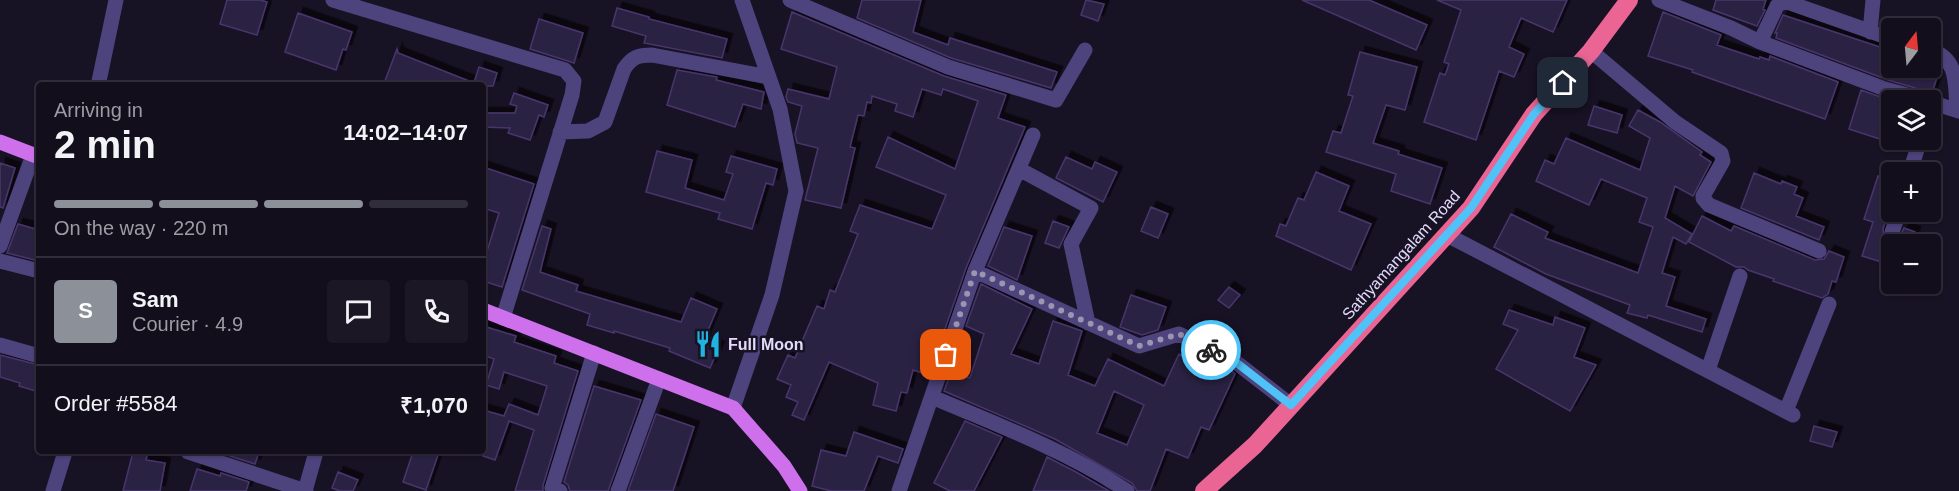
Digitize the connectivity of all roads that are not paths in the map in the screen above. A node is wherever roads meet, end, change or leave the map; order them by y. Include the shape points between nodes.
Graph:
1 (116, 0) edge
2 (333, 0) edge
3 (742, 0) edge
4 (790, 0) edge
5 (1629, 0) edge
6 (1659, 0) edge
7 (1873, 0) edge
8 (1870, 32) junction
9 (1881, 36) edge
10 (1760, 42) junction
11 (1085, 50) dead end
12 (1592, 51) junction
13 (1941, 55) edge
14 (769, 77) junction
15 (99, 82) edge
16 (1889, 90) edge
17 (1941, 105) edge
18 (1958, 110) edge
19 (560, 132) junction
20 (1033, 135) dead end
21 (0, 142) edge
22 (36, 156) edge
23 (1019, 170) junction
24 (1896, 222) edge
25 (1892, 232) dead end
26 (1447, 236) junction
27 (0, 246) edge
28 (1819, 251) dead end
29 (0, 261) edge
30 (36, 270) edge
31 (975, 271) junction
32 (1740, 276) dead end
33 (1829, 304) dead end
34 (486, 311) edge
35 (503, 318) junction
36 (1088, 322) junction
37 (0, 345) edge
38 (594, 353) junction
39 (36, 355) edge
40 (1708, 370) junction
41 (659, 379) junction
42 (932, 397) junction
43 (1291, 405) junction
44 (733, 408) junction
45 (64, 454) edge
46 (194, 454) edge
47 (315, 454) edge
48 (53, 491) edge
49 (306, 491) edge
50 (560, 491) edge
51 (618, 491) edge
52 (800, 491) edge
53 (899, 491) edge
54 (1127, 491) edge
55 (1204, 491) edge

1 - 15 street
2 - 19 street via 565,70 574,81
3 - 14 street
4 - 11 street via 948,67 1056,100
5 - 12 highway, Sathyamangalam Road
6 - 10 street
7 - 8 street
8 - 9 street
8 - 10 street via 1787,2 1777,6
10 - 16 street
12 - 26 highway, Sathyamangalam Road via 1534,114 1471,208
12 - 28 street via 1675,122 1720,153 1723,161 1703,196 1709,205
13 - 18 street via 1952,64
14 - 19 street via 638,55 624,69 604,122 588,131
14 - 44 street via 780,109 796,191 772,295
17 - 18 street
19 - 35 street
20 - 23 street
21 - 22 main road
22 - 27 street
23 - 31 street
23 - 36 street via 1091,208 1071,244
24 - 25 street
26 - 40 street
26 - 43 highway, Sathyamangalam Road
29 - 30 street
31 - 36 street
31 - 42 street
32 - 40 street
33 - 40 street via 1789,413
34 - 35 main road
35 - 38 main road
36 - 43 street via 1139,346 1179,334 1233,360
37 - 39 street
38 - 41 main road
38 - 50 street via 552,488
41 - 44 main road
41 - 51 street
42 - 53 street
42 - 54 street via 1101,474
43 - 55 highway, Sathyamangalam Road via 1255,445
44 - 52 main road via 784,466
45 - 48 street
46 - 49 street
47 - 49 street

